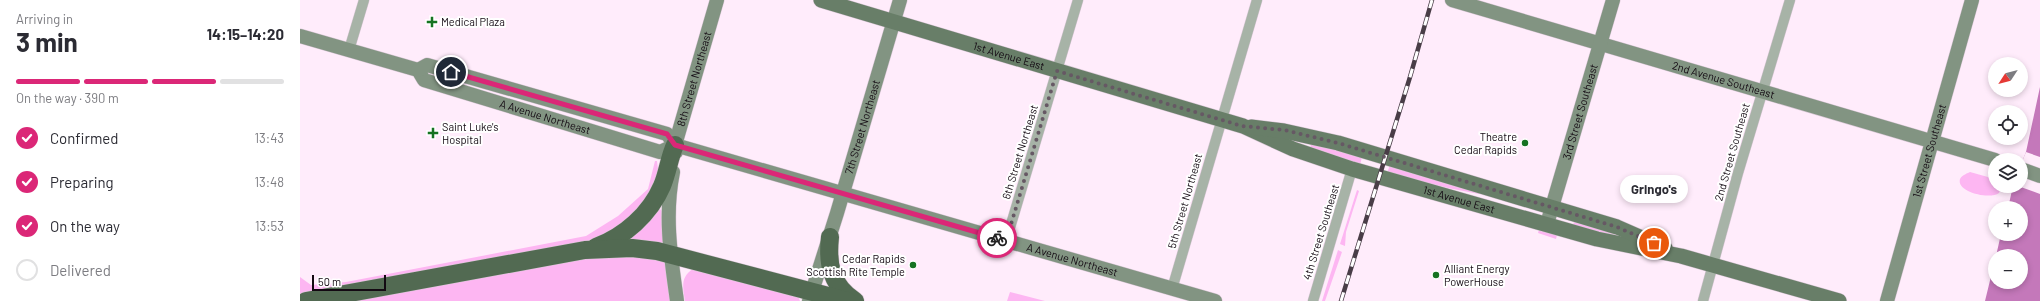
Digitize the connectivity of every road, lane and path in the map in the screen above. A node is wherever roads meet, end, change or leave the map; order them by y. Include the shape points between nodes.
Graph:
1 (364, 0) edge
2 (717, 0) edge
3 (821, 0) edge
4 (900, 0) edge
5 (1078, 0) edge
6 (1257, 0) edge
7 (1452, 0) edge
8 (1613, 0) edge
9 (1790, 0) edge
10 (1972, 0) edge
11 (893, 21) junction
12 (300, 36) edge
13 (1600, 44) junction
14 (349, 50) junction
15 (418, 70) junction
16 (1057, 71) junction
17 (1763, 91) junction
18 (1221, 120) junction
19 (1242, 126) junction
20 (1932, 142) junction
21 (675, 145) junction
22 (1988, 158) edge
23 (1352, 169) junction
24 (2028, 172) edge
25 (2040, 176) edge
26 (843, 194) junction
27 (1552, 208) junction
28 (1547, 224) junction
29 (830, 237) junction
30 (1006, 241) junction
31 (585, 250) junction
32 (671, 255) junction
33 (1681, 256) junction
34 (1714, 265) junction
35 (1172, 289) junction
36 (676, 296) edge
37 (810, 297) edge
38 (306, 301) edge
39 (847, 301) edge
40 (855, 301) edge
41 (1215, 301) edge
42 (1313, 301) edge
43 (1703, 301) edge
44 (1839, 301) edge
45 (1887, 301) edge

1 - 14 street
2 - 21 street, 8th Street Northeast
3 - 11 main road, 1st Avenue East
4 - 11 street, 7th Street Northeast
5 - 16 street, 6th Street Northeast
6 - 18 street, 5th Street Northeast
7 - 13 street, 2nd Avenue Southeast
8 - 13 street, 3rd Street Southeast
9 - 17 street, 2nd Street Southeast
10 - 20 street, 1st Street Southeast
11 - 16 main road, 1st Avenue East
11 - 26 street, 7th Street Northeast
12 - 14 street, A Avenue Northeast
13 - 17 street, 2nd Avenue Southeast
13 - 27 street, 3rd Street Southeast
14 - 15 street, A Avenue Northeast
15 - 21 street, A Avenue Northeast via 427,65 489,82 667,134
15 - 21 street, A Avenue Northeast via 424,80 660,152
16 - 18 main road, 1st Avenue East
16 - 30 street, 6th Street Northeast
17 - 20 street, 2nd Avenue Southeast
17 - 34 street, 2nd Street Southeast via 1738,172
18 - 19 main road, 1st Avenue East
18 - 35 street, 5th Street Northeast
19 - 23 main road, 1st Avenue East via 1293,149
19 - 27 main road, 1st Avenue East via 1284,130 1338,143
20 - 22 street, 2nd Avenue Southeast
20 - 45 street, 1st Street Southeast
21 - 26 street, A Avenue Northeast
21 - 31 highway via 662,186 650,207 617,236
21 - 32 street, 8th Street Northeast via 668,206
23 - 28 main road, 1st Avenue East
23 - 42 street, 4th Street Southeast
24 - 25 street
26 - 29 street, 7th Street Northeast
26 - 30 street, A Avenue Northeast
27 - 28 street, 3rd Street Southeast
27 - 33 main road, 1st Avenue East via 1632,233
28 - 33 main road, 1st Avenue East via 1616,244
29 - 37 street, 7th Street Northeast
29 - 40 highway via 831,273 842,291
30 - 35 street, A Avenue Northeast
31 - 32 highway via 644,249
31 - 38 highway
32 - 36 street, 8th Street Northeast
32 - 37 highway
33 - 34 main road, 1st Avenue East
34 - 43 street, 2nd Street Southeast
34 - 44 main road, 1st Avenue East
35 - 41 street, A Avenue Northeast
37 - 39 highway

